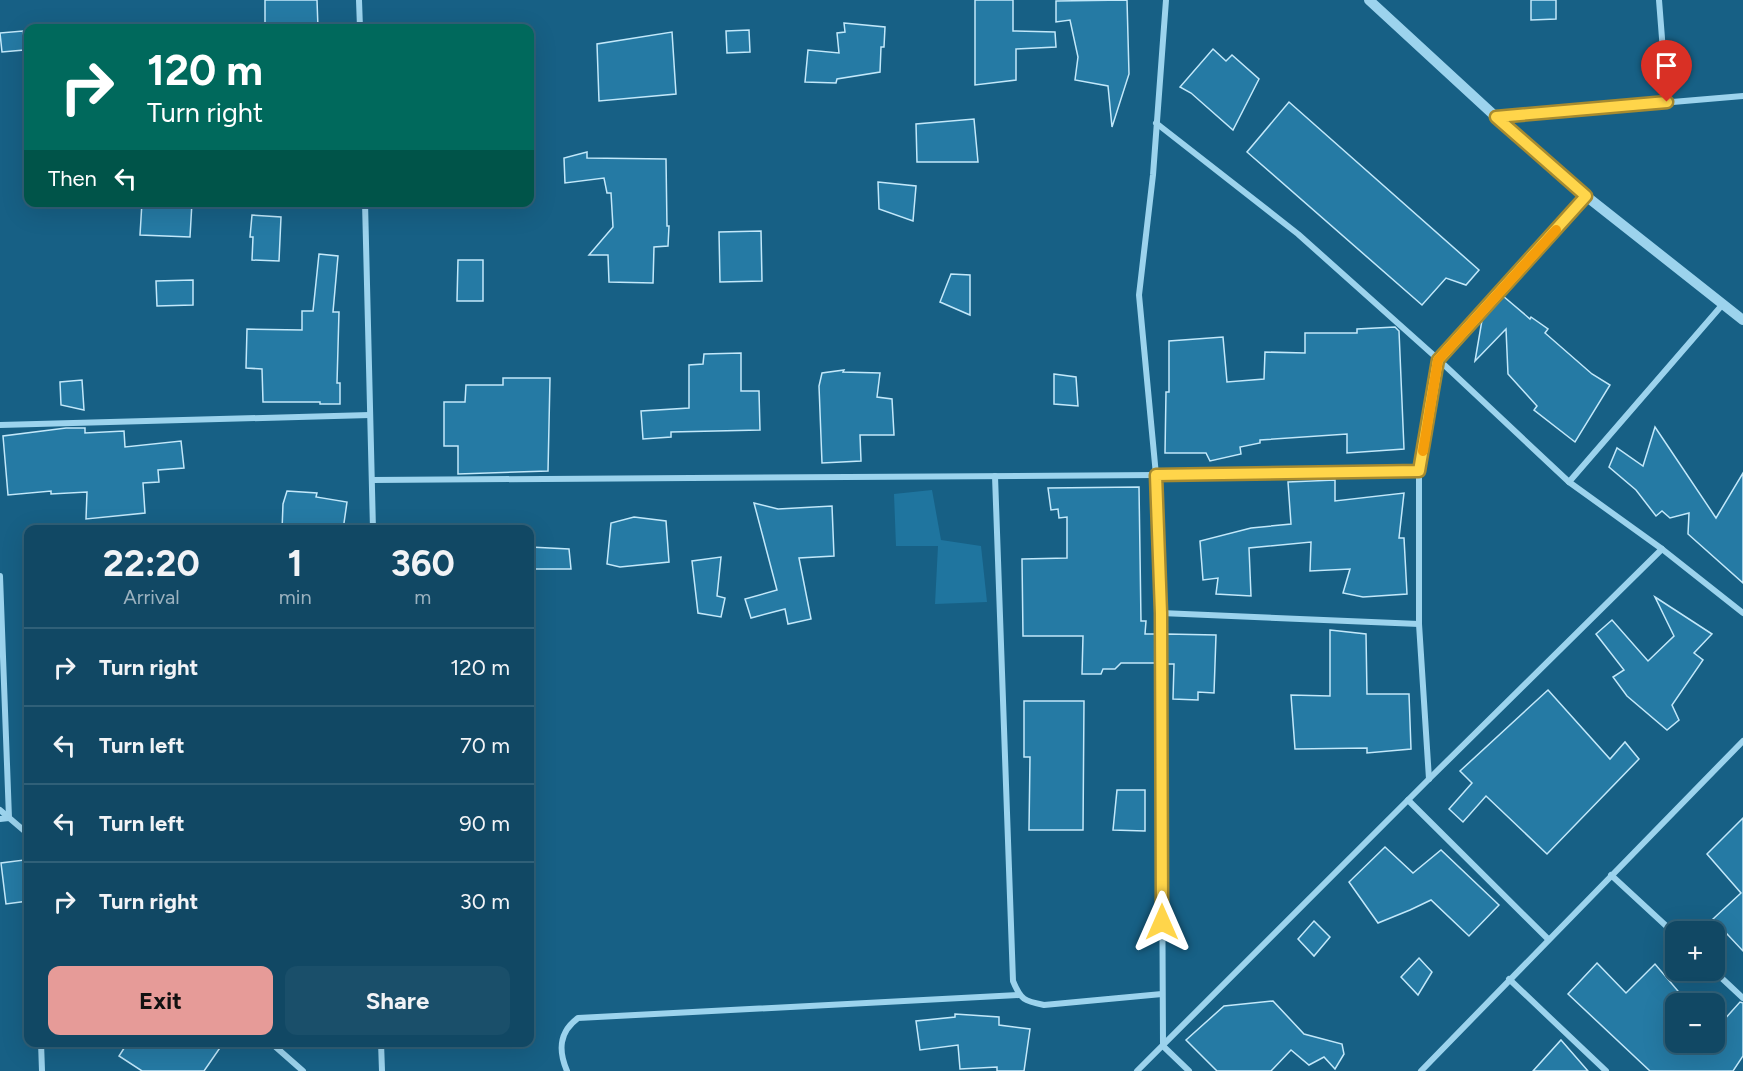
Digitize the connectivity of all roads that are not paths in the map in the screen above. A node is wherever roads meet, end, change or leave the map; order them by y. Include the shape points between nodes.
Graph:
1 (359, 0) edge
2 (1166, 0) edge
3 (1369, 0) edge
4 (1659, 0) edge
5 (360, 24) edge
6 (1743, 96) edge
7 (1667, 102) junction
8 (1496, 117) junction
9 (1156, 123) junction
10 (1586, 196) junction
11 (364, 207) edge
12 (1723, 304) junction
13 (1743, 320) edge
14 (1438, 360) junction
15 (370, 415) junction
16 (0, 425) edge
17 (1419, 471) junction
18 (1156, 475) junction
19 (996, 476) junction
20 (372, 480) junction
21 (1569, 482) junction
22 (373, 525) edge
23 (1662, 549) junction
24 (0, 576) edge
25 (1161, 613) junction
26 (1743, 613) edge
27 (1419, 624) junction
28 (1743, 741) edge
29 (1429, 779) junction
30 (1408, 800) junction
31 (0, 810) edge
32 (9, 818) junction
33 (0, 819) edge
34 (24, 831) edge
35 (1611, 875) junction
36 (1665, 925) edge
37 (1548, 939) junction
38 (1509, 979) junction
39 (1724, 981) edge
40 (1162, 994) junction
41 (1019, 995) junction
42 (1743, 999) edge
43 (1163, 1046) junction
44 (41, 1047) edge
45 (276, 1047) edge
46 (381, 1047) edge
47 (42, 1071) edge
48 (303, 1071) edge
49 (382, 1071) edge
50 (567, 1071) edge
51 (1137, 1071) edge
52 (1189, 1071) edge
53 (1421, 1071) edge
54 (1606, 1071) edge

1 - 5 street
2 - 9 street
3 - 8 street
4 - 7 street
6 - 7 street
7 - 8 street
8 - 10 street
9 - 14 street via 1298,234
9 - 18 street via 1139,295
10 - 12 street
10 - 14 street
11 - 15 street
12 - 13 street
12 - 21 street
14 - 17 street
14 - 21 street
15 - 16 street
15 - 20 street
17 - 18 street
17 - 27 street
18 - 19 street
18 - 25 street
19 - 20 street
19 - 41 street via 1013,981
20 - 22 street
21 - 23 street
23 - 26 street
23 - 29 street
24 - 32 street
25 - 27 street
25 - 40 street
27 - 29 street
28 - 35 street
29 - 30 street
30 - 37 street
30 - 43 street
31 - 32 street
32 - 33 street
32 - 34 street
35 - 36 street
35 - 37 street
37 - 38 street
38 - 53 street
38 - 54 street
39 - 42 street
40 - 41 street via 1044,1005 1028,1002
40 - 43 street
41 - 50 street via 578,1018 568,1025 562,1042 561,1057
43 - 51 street
43 - 52 street
44 - 47 street
45 - 48 street
46 - 49 street

